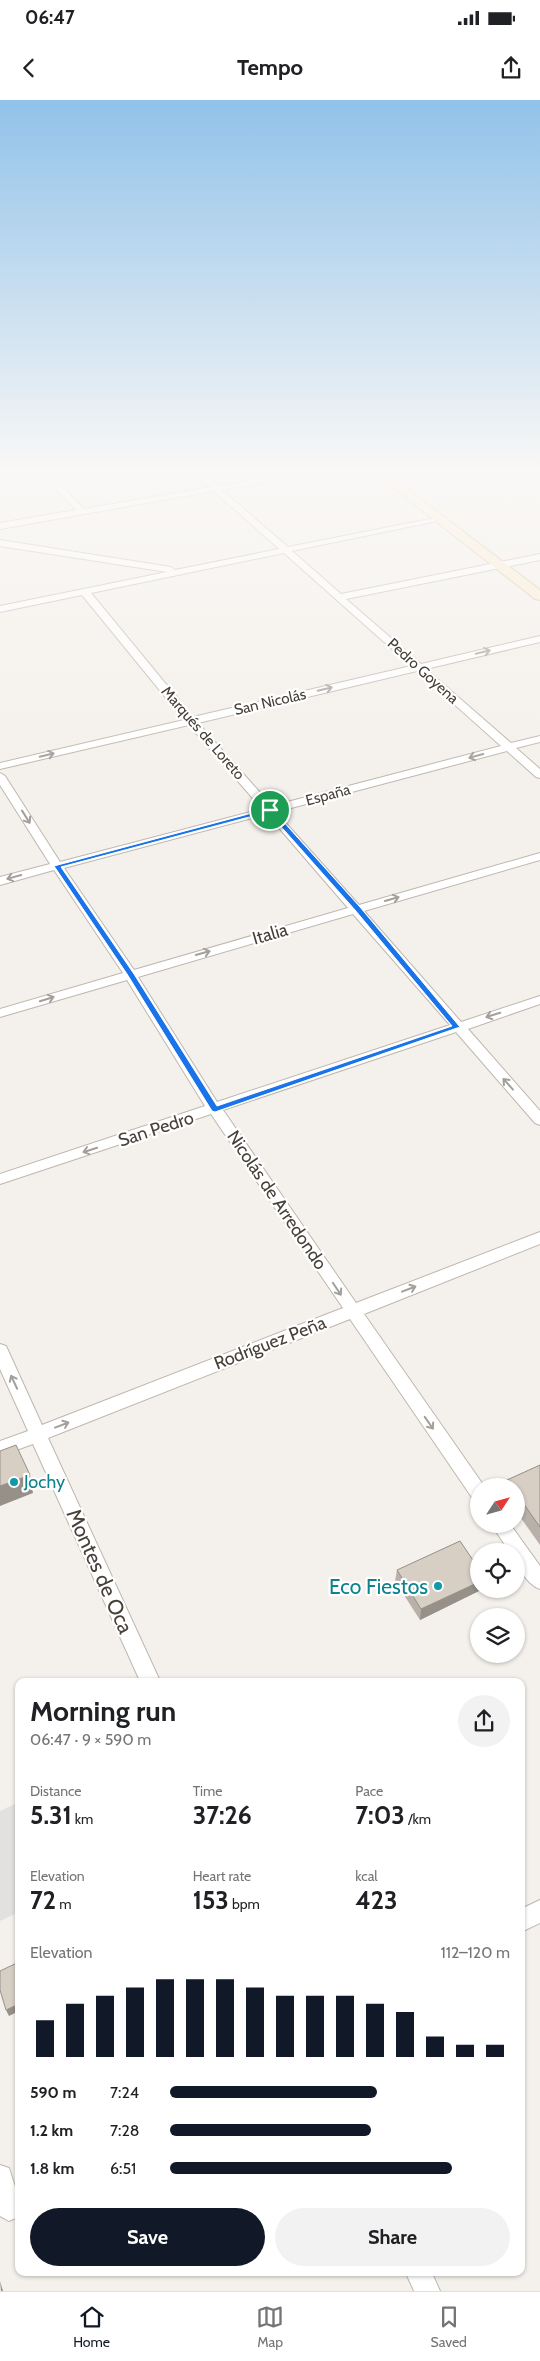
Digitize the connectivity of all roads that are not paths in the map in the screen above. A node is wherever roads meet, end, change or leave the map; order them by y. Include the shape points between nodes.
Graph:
1 (172, 570) edge
2 (179, 570) edge
3 (309, 570) edge
4 (473, 570) edge
5 (506, 570) edge
6 (175, 571) junction
7 (85, 592) junction
8 (540, 596) edge
9 (340, 597) junction
10 (0, 609) edge
11 (540, 639) edge
12 (419, 666) junction
13 (191, 721) junction
14 (540, 739) edge
15 (508, 748) junction
16 (0, 766) edge
17 (540, 775) edge
18 (0, 776) edge
19 (270, 810) junction
20 (540, 856) edge
21 (57, 866) junction
22 (0, 881) edge
23 (358, 909) junction
24 (130, 974) junction
25 (540, 1000) edge
26 (0, 1013) edge
27 (456, 1027) junction
28 (215, 1110) junction
29 (540, 1120) edge
30 (0, 1180) edge
31 (540, 1238) edge
32 (352, 1311) junction
33 (0, 1351) edge
34 (38, 1434) junction
35 (0, 1449) edge
36 (470, 1481) edge
37 (506, 1533) edge
38 (540, 1581) edge
39 (149, 1678) edge
40 (540, 1911) edge
41 (525, 1919) edge
42 (0, 2177) edge
43 (9, 2208) edge
44 (420, 2276) edge
45 (427, 2291) edge

1 - 6 street
2 - 6 street
3 - 9 street, Pedro Goyena
4 - 9 street
5 - 8 main road
6 - 7 street
7 - 10 street
7 - 13 street, Marqués de Loreto
9 - 12 street, Pedro Goyena
12 -> 11 street, San Nicolás
13 -> 12 street, San Nicolás
12 - 15 street, Pedro Goyena
16 -> 13 street, San Nicolás
13 - 19 street, Marqués de Loreto
14 - 15 street, España
15 - 17 street, Pedro Goyena
15 -> 19 street, España
18 -> 21 street, Nicolás de Arredondo
19 - 21 street, España
19 - 23 street, Marqués de Loreto
23 -> 20 street, Italia
21 -> 22 street, España
21 - 24 street, Nicolás de Arredondo
24 -> 23 street, Italia
23 - 27 street, Marqués de Loreto
26 -> 24 street, Italia
24 - 28 street, Nicolás de Arredondo
25 -> 27 street, San Pedro
27 - 28 street, San Pedro
29 -> 27 street, Marqués de Loreto
28 -> 30 street, San Pedro
28 -> 32 street, Nicolás de Arredondo
32 -> 31 street, Rodríguez Peña
34 -> 32 street, Rodríguez Peña
32 -> 36 street, Nicolás de Arredondo
34 -> 33 street, Montes de Oca
34 - 35 street, Rodríguez Peña
34 - 39 street, Montes de Oca
37 - 38 street
40 - 41 street
42 - 43 street
44 - 45 street

